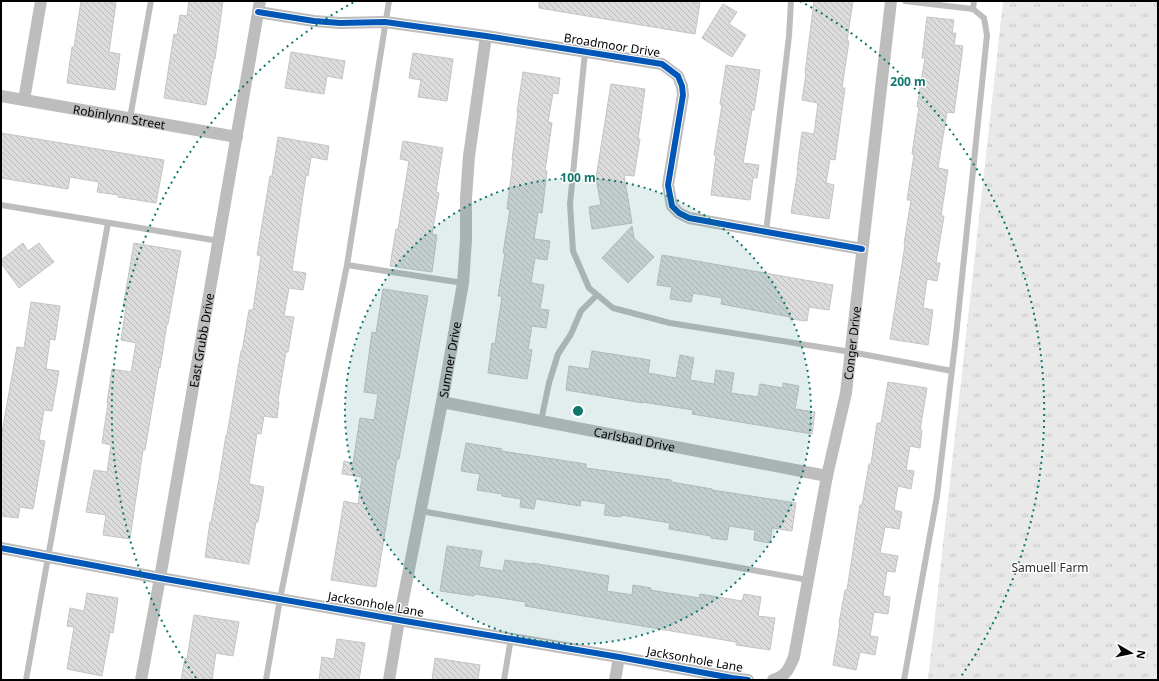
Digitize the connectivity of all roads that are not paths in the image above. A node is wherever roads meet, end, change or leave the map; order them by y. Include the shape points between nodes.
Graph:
1 (42, 1) edge
2 (151, 1) edge
3 (389, 1) edge
4 (791, 1) edge
5 (891, 1) edge
6 (905, 1) edge
7 (974, 1) edge
8 (259, 7) edge
9 (973, 9) junction
10 (385, 22) junction
11 (486, 36) junction
12 (585, 52) junction
13 (1, 96) edge
14 (24, 100) junction
15 (130, 118) junction
16 (236, 137) junction
17 (1, 205) edge
18 (108, 223) junction
19 (766, 232) junction
20 (218, 241) junction
21 (862, 250) junction
22 (346, 265) junction
23 (463, 284) junction
24 (597, 295) junction
25 (851, 352) junction
26 (952, 370) junction
27 (442, 402) junction
28 (541, 421) junction
29 (827, 476) junction
30 (421, 511) junction
31 (1, 548) edge
32 (48, 557) junction
33 (160, 578) junction
34 (808, 580) junction
35 (280, 599) junction
36 (399, 620) junction
37 (511, 638) junction
38 (619, 657) junction
39 (777, 679) edge
40 (26, 680) edge
41 (142, 680) edge
42 (266, 680) edge
43 (389, 680) edge
44 (504, 680) edge
45 (615, 680) edge
46 (748, 680) edge
47 (904, 680) edge

1 - 14 street
2 - 15 lane
3 - 10 lane
4 - 19 lane
5 - 21 street, Conger Drive
6 - 9 lane
7 - 9 lane
8 - 10 street, Broadmoor Drive via 314,21
8 - 16 street, East Grubb Drive
9 - 26 lane via 984,18 987,35
10 - 11 street, Broadmoor Drive
10 - 22 lane
11 - 12 street, Broadmoor Drive
11 - 23 street, Sumner Drive via 469,156
12 - 19 street, Broadmoor Drive via 662,64 678,76 683,96 668,185 672,206 678,213 689,218
12 - 24 lane via 570,204 573,251 589,288
13 - 14 street, Robinlynn Street
14 - 15 street, Robinlynn Street
15 - 16 street, Robinlynn Street
16 - 20 street, East Grubb Drive
17 - 18 lane
18 - 20 lane
18 - 32 lane
19 - 21 street, Broadmoor Drive
20 - 33 street, East Grubb Drive
21 - 25 street, Conger Drive
22 - 23 lane
22 - 35 lane
23 - 27 street, Sumner Drive
24 - 25 lane via 614,308 670,323
24 - 28 lane via 581,311 571,334 558,354
25 - 26 lane
25 - 29 street, Conger Drive via 846,394
26 - 47 lane via 937,496
27 - 28 street, Carlsbad Drive
27 - 30 street, Sumner Drive
28 - 29 street, Carlsbad Drive
29 - 34 street, Conger Drive
30 - 34 lane
30 - 36 street, Sumner Drive
31 - 32 street, Jacksonhole Lane
32 - 33 street, Jacksonhole Lane
32 - 40 lane
33 - 35 street, Jacksonhole Lane
33 - 41 street, East Grubb Drive
34 - 39 street, Conger Drive via 794,656 789,669
35 - 36 street, Jacksonhole Lane
35 - 42 lane
36 - 37 street, Jacksonhole Lane
36 - 43 street, Sumner Drive
37 - 38 street, Jacksonhole Lane
37 - 44 lane
38 - 45 street
38 - 46 street, Jacksonhole Lane

